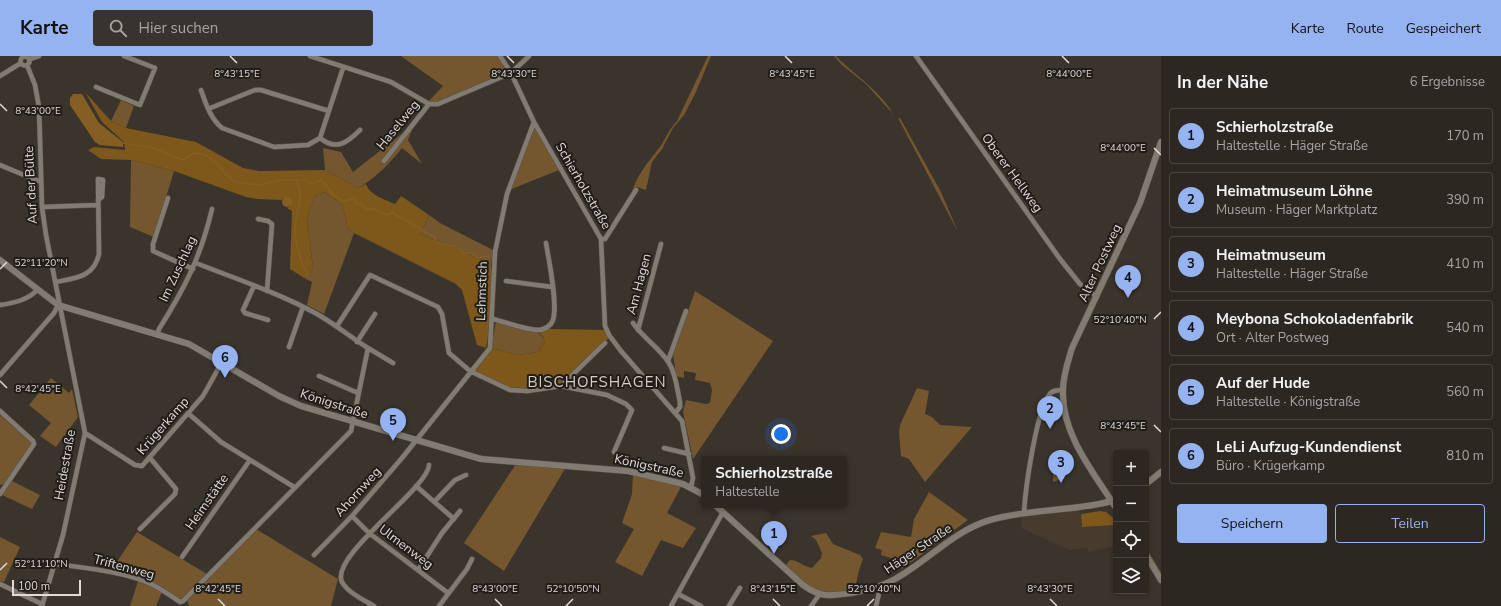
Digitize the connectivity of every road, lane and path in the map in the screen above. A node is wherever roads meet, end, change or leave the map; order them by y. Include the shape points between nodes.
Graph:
1 (24, 56) edge
2 (39, 56) edge
3 (124, 56) edge
4 (310, 56) edge
5 (500, 56) edge
6 (529, 56) edge
7 (916, 56) edge
8 (30, 60) junction
9 (21, 62) junction
10 (27, 65) junction
11 (343, 68) junction
12 (511, 73) junction
13 (0, 76) edge
14 (96, 87) dead end
15 (201, 90) dead end
16 (429, 104) junction
17 (208, 109) junction
18 (329, 111) junction
19 (534, 122) junction
20 (360, 130) dead end
21 (320, 138) junction
22 (1161, 142) edge
23 (384, 160) dead end
24 (0, 165) edge
25 (41, 182) junction
26 (636, 190) dead end
27 (168, 198) dead end
28 (42, 207) junction
29 (212, 209) dead end
30 (258, 219) dead end
31 (601, 239) junction
32 (546, 243) dead end
33 (661, 244) dead end
34 (0, 260) edge
35 (196, 263) junction
36 (194, 269) junction
37 (56, 282) junction
38 (506, 282) dead end
39 (254, 286) junction
40 (552, 287) junction
41 (37, 290) junction
42 (267, 291) junction
43 (1097, 296) junction
44 (0, 305) edge
45 (58, 305) junction
46 (303, 307) junction
47 (686, 311) dead end
48 (375, 314) dead end
49 (493, 319) junction
50 (268, 320) dead end
51 (633, 323) dead end
52 (337, 326) junction
53 (638, 330) junction
54 (157, 335) junction
55 (358, 342) junction
56 (605, 344) dead end
57 (289, 347) dead end
58 (368, 348) junction
59 (668, 361) junction
60 (222, 362) junction
61 (393, 363) dead end
62 (470, 371) junction
63 (0, 375) edge
64 (319, 376) dead end
65 (561, 386) junction
66 (1063, 390) junction
67 (358, 392) junction
68 (0, 411) edge
69 (676, 412) junction
70 (189, 414) junction
71 (353, 422) junction
72 (85, 433) junction
73 (415, 441) junction
74 (664, 448) dead end
75 (614, 452) dead end
76 (689, 454) junction
77 (150, 458) junction
78 (250, 460) junction
79 (429, 465) dead end
80 (1161, 472) edge
81 (466, 475) dead end
82 (1149, 482) edge
83 (416, 486) junction
84 (294, 487) junction
85 (691, 487) junction
86 (1, 491) edge
87 (701, 493) edge
88 (1113, 498) edge
89 (1113, 500) edge
90 (435, 501) junction
91 (718, 508) edge
92 (460, 511) dead end
93 (723, 512) junction
94 (1024, 514) junction
95 (352, 516) junction
96 (454, 519) junction
97 (140, 529) dead end
98 (370, 533) junction
99 (314, 555) dead end
100 (182, 557) dead end
101 (1148, 558) edge
102 (472, 559) dead end
103 (56, 564) junction
104 (418, 570) junction
105 (1161, 580) edge
106 (0, 584) edge
107 (882, 585) junction
108 (740, 588) dead end
109 (448, 594) junction
110 (678, 594) junction
111 (819, 595) junction
112 (42, 605) edge
113 (374, 606) edge
114 (439, 606) edge
115 (671, 606) edge
116 (701, 606) edge
117 (729, 606) edge
118 (812, 606) edge
119 (876, 606) edge

1 - 8 street
1 - 9 street
2 - 8 street
3 - 14 street via 155,68 140,105
4 - 11 street
5 - 12 street, Schierholzstraße
6 - 12 street
7 - 43 street, Oberer Hellweg via 1060,259 1080,284
8 - 10 street
9 - 10 street
9 - 13 street
10 - 25 street, Auf der Bülte via 39,107
11 - 16 street via 391,82
11 - 18 street
12 - 16 street via 438,104
12 - 19 street, Schierholzstraße
15 - 17 street
16 - 23 street, Haselweg
17 - 18 street via 261,90
17 - 21 street via 222,128 274,147 308,145
18 - 21 street
19 - 31 street, Schierholzstraße
19 - 49 street, Lehmstich via 504,206 495,252
20 - 21 street via 341,145 335,146
22 - 43 main road, Alter Postweg via 1140,203
24 - 25 street
25 - 28 street, Auf der Bülte
26 - 31 street via 605,239
27 - 36 street via 153,251
28 - 37 street, Auf der Bülte
28 - 37 street via 98,202 97,262 84,276
29 - 35 street, Im Zuschlag
30 - 42 street via 272,224
31 - 69 street, Schierholzstraße via 606,326 609,335 621,352
32 - 40 street
33 - 53 street, Am Hagen
34 - 41 main road, Königstraße
35 - 36 street, Im Zuschlag
35 - 39 street
36 - 54 street, Im Zuschlag
37 - 45 street, Auf der Bülte
38 - 40 street
39 - 42 street
39 - 50 street via 245,313
40 - 49 street via 552,322 545,328 537,330
41 - 44 street via 20,301
41 - 45 main road, Königstraße
42 - 46 street
43 - 66 main road, Alter Postweg via 1072,348 1064,374
45 - 54 main road, Königstraße
45 - 63 street via 54,313
45 - 72 street, Heidestraße
46 - 52 street
46 - 57 street
47 - 59 street
48 - 55 street
49 - 62 street, Lehmstich via 490,348
51 - 53 street, Am Hagen
52 - 55 street
52 - 62 street via 370,275 438,307 442,314 449,353
53 - 59 street, Am Hagen
54 - 60 main road, Königstraße via 189,344
55 - 58 street
56 - 65 street
58 - 61 street
58 - 67 street
59 - 69 street, Am Hagen via 673,370 680,402
60 - 70 street, Krügerkamp via 203,396
60 - 71 main road, Königstraße via 279,396 301,406
62 - 65 street via 510,390 527,391
62 - 73 street, Lehmstich
64 - 67 street
65 - 75 street via 607,394 632,410
66 - 88 main road, Alter Postweg via 1065,414 1072,436
66 - 94 street via 1053,391 1049,395 1042,411
67 - 71 street
68 - 86 street via 33,440 34,444
69 - 76 street, Schierholzstraße via 682,421
70 - 77 street, Krügerkamp
70 - 78 street via 221,442
71 - 73 main road, Königstraße
71 - 84 street via 350,431
72 - 77 street, Krügerkamp via 135,465 142,466
72 - 103 street, Heidestraße
73 - 85 main road, Königstraße via 480,459 612,468
73 - 95 street, Ahornweg
74 - 76 street
76 - 85 street, Schierholzstraße via 693,478
77 - 97 street via 176,489 175,494
78 - 84 street
78 - 100 street, Heimstätte
79 - 83 street
80 - 82 main road
81 - 90 street via 455,480
83 - 90 street
83 - 98 street
84 - 103 street, Triftenweg via 180,602 152,584 105,572
85 - 87 main road
89 - 94 main road, Häger Straße
90 - 96 street
91 - 93 main road
92 - 96 street
93 - 110 street
93 - 111 main road via 803,585
94 - 107 main road, Häger Straße via 989,520 967,529 907,571
95 - 98 street, Ulmenweg
95 - 99 street, Ahornweg
96 - 104 street
98 - 104 street, Ulmenweg
98 - 113 street via 344,567 341,575 342,582 348,590
101 - 105 main road
102 - 109 street
103 - 112 street, Heidestraße
104 - 109 street, Ulmenweg
106 - 112 street, Heidestraße
107 - 111 main road, Häger Straße via 842,594
107 - 119 street
108 - 117 street
109 - 114 street
110 - 115 street
110 - 116 street
111 - 118 street

